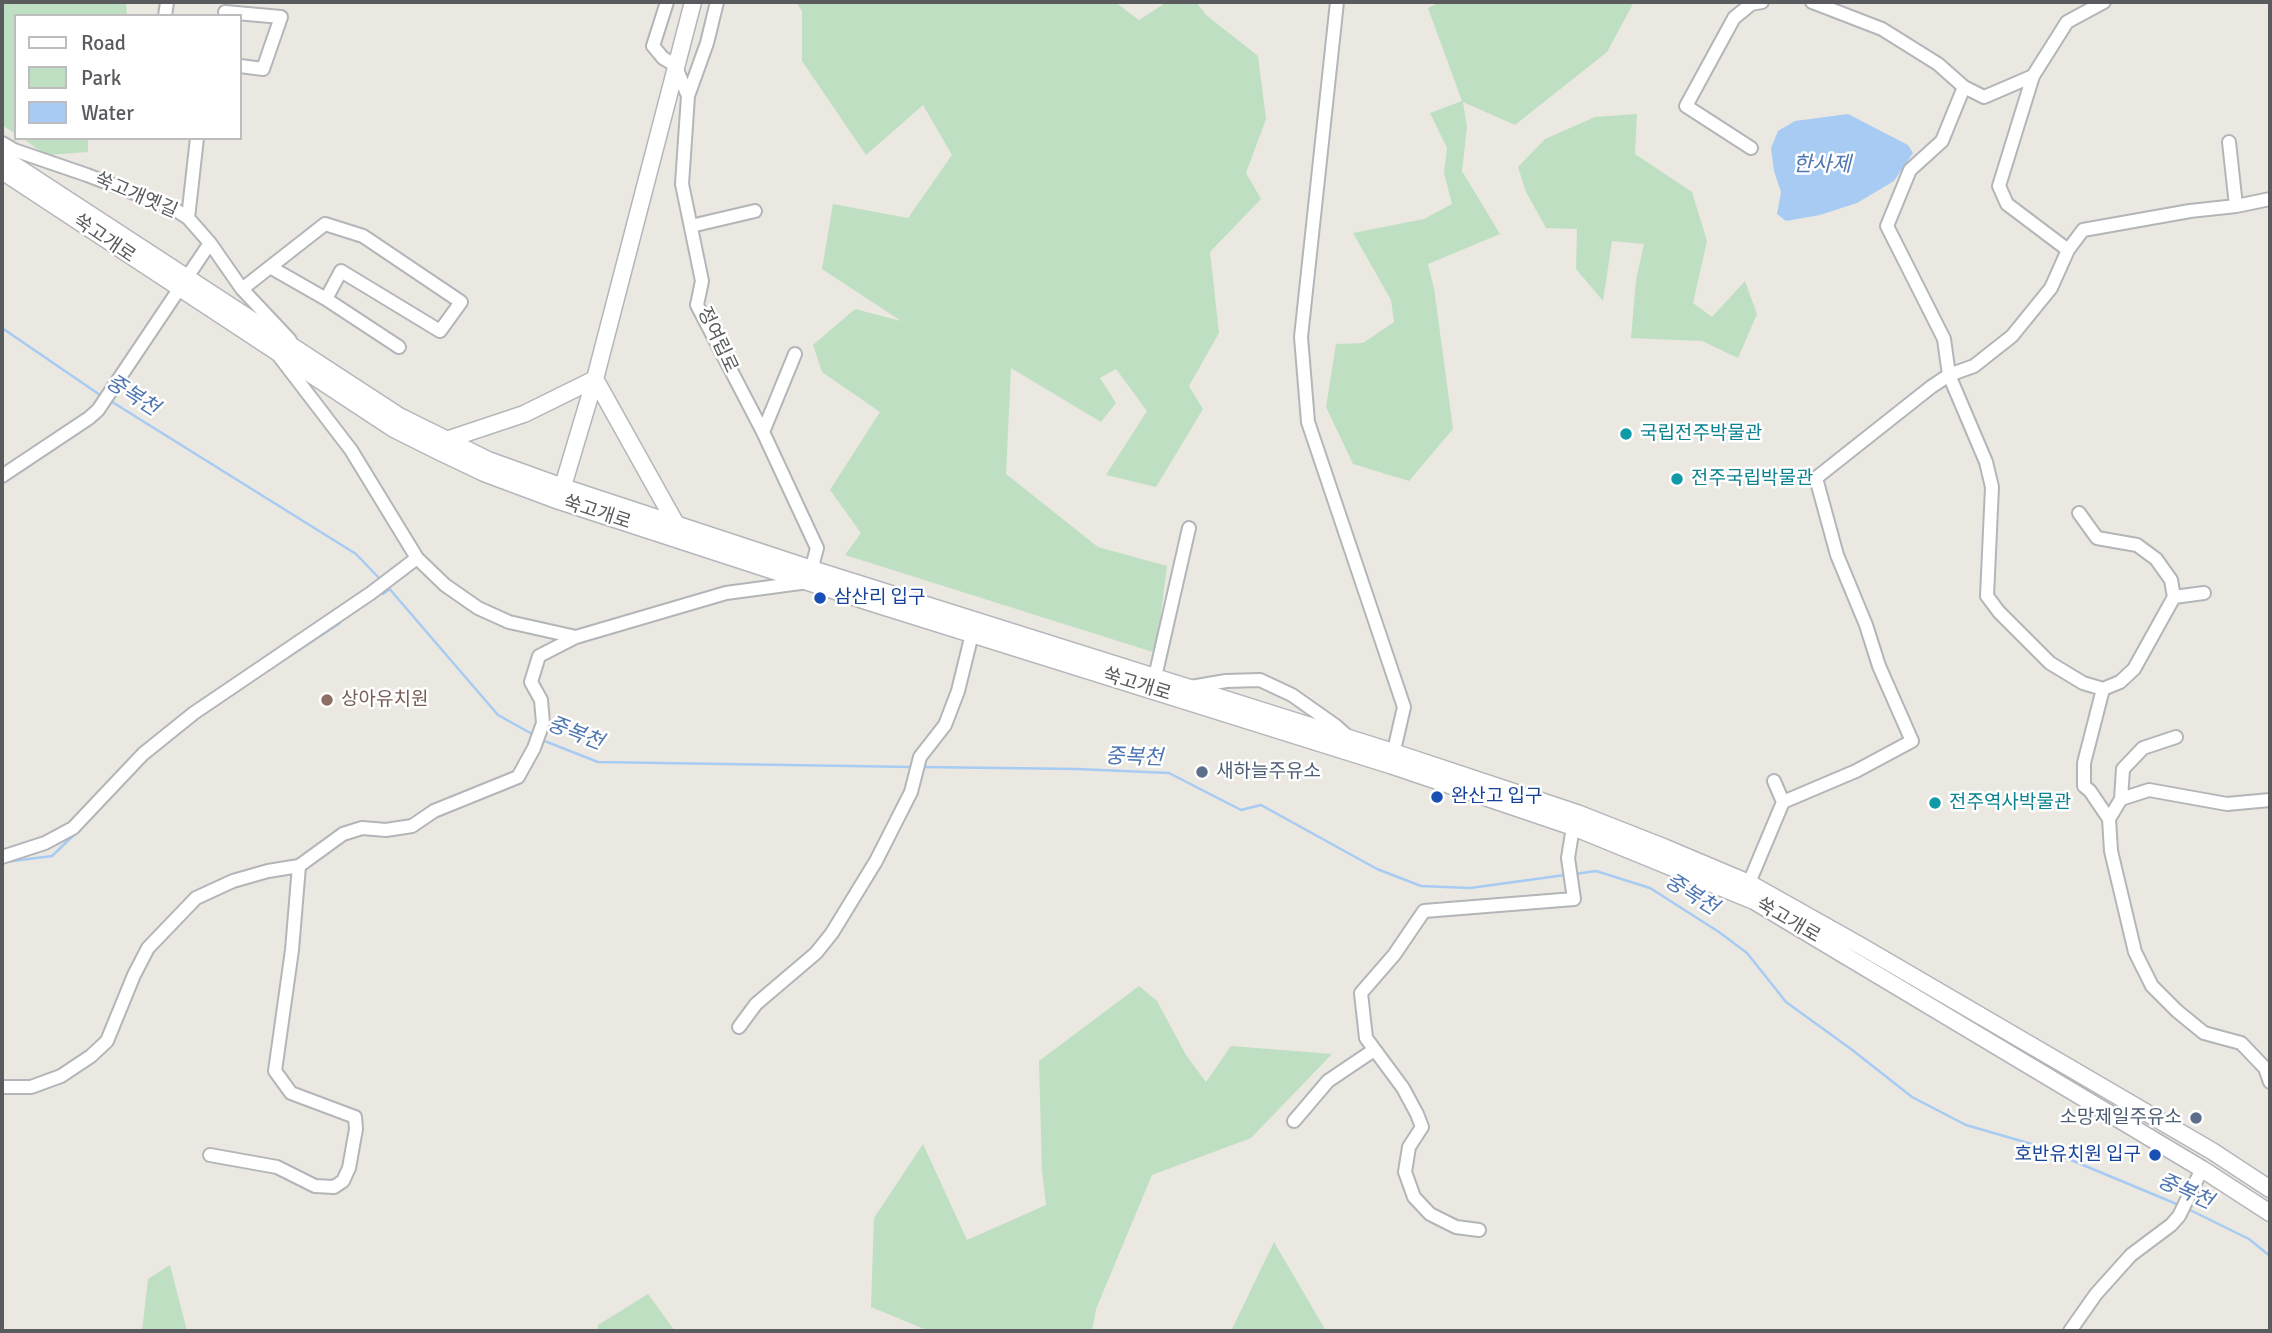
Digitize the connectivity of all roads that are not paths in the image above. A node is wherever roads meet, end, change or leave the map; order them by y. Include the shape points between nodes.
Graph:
1 (667, 2) edge
2 (692, 2) edge
3 (717, 2) edge
4 (1337, 2) edge
5 (1762, 2) edge
6 (1812, 2) edge
7 (2104, 2) edge
8 (226, 10) edge
9 (675, 65) junction
10 (242, 66) edge
11 (2033, 76) junction
12 (1964, 87) junction
13 (688, 96) junction
14 (197, 140) edge
15 (2229, 142) dead end
16 (2, 143) edge
17 (1751, 148) dead end
18 (2, 157) edge
19 (2, 171) edge
20 (2270, 199) edge
21 (2236, 206) junction
22 (755, 211) dead end
23 (188, 219) junction
24 (691, 226) junction
25 (210, 243) junction
26 (2068, 250) junction
27 (270, 267) junction
28 (184, 283) junction
29 (242, 289) junction
30 (326, 299) junction
31 (399, 347) dead end
32 (299, 350) junction
33 (276, 353) junction
34 (795, 354) dead end
35 (1949, 375) junction
36 (595, 379) junction
37 (763, 432) junction
38 (446, 439) junction
39 (2, 476) edge
40 (561, 494) junction
41 (2079, 513) dead end
42 (676, 524) junction
43 (1189, 528) dead end
44 (417, 558) junction
45 (810, 575) junction
46 (2204, 593) dead end
47 (2174, 597) junction
48 (972, 634) junction
49 (576, 637) junction
50 (1155, 677) junction
51 (1189, 687) junction
52 (2103, 689) junction
53 (2176, 737) dead end
54 (1350, 739) junction
55 (1392, 759) junction
56 (1774, 781) dead end
57 (2121, 799) junction
58 (2270, 800) edge
59 (1783, 802) junction
60 (2109, 819) junction
61 (1573, 827) junction
62 (2, 857) edge
63 (299, 866) junction
64 (1746, 890) junction
65 (739, 1027) dead end
66 (1374, 1050) junction
67 (2270, 1082) edge
68 (2, 1087) edge
69 (1294, 1121) dead end
70 (210, 1155) dead end
71 (2202, 1169) junction
72 (2270, 1189) edge
73 (2270, 1213) edge
74 (1479, 1230) dead end
75 (2070, 1331) edge

1 - 9 street via 653,46
2 - 9 street
3 - 13 street, 정여립로
4 - 55 street via 1301,337 1308,422 1404,707
5 - 17 street via 1751,4 1734,18 1686,106
6 - 12 street via 1882,29 1938,64
7 - 11 street via 2067,22
8 - 10 street via 281,17 263,69
9 - 13 street
9 - 36 street
11 - 12 street via 1984,97
11 - 26 street via 1999,186 2007,204
12 - 35 street via 1942,141 1910,170 1887,226 1944,339
13 - 24 street, 정여립로 via 682,184
14 - 23 street
15 - 21 street
16 - 23 street, 쑥고개옛길 via 173,208
18 - 28 street, 쑥고개로
19 - 28 street, 쑥고개로
20 - 21 street
21 - 26 street via 2083,230
22 - 24 street
23 - 25 street, 쑥고개옛길
24 - 37 street, 정여립로 via 702,281 697,305
25 - 28 street
25 - 29 street, 쑥고개옛길
26 - 35 street via 2051,288 2012,336 1974,366
27 - 29 street
27 - 30 street
27 - 30 street via 325,225 363,236 461,302 440,331 341,271
28 - 32 street, 쑥고개로
28 - 33 street, 쑥고개로
28 - 39 street via 101,406
29 - 32 street, 쑥고개옛길
30 - 31 street
32 - 38 street, 쑥고개로 via 399,416
33 - 40 street, 쑥고개로 via 394,429 484,472
33 - 44 street via 351,450
34 - 37 street
35 - 52 street via 1992,487 1987,596 2050,663
35 - 59 street via 1816,478 1838,555 1912,741
36 - 38 street via 524,414
36 - 40 street
36 - 42 street
37 - 45 street, 정여립로 via 817,548
38 - 40 street, 쑥고개로
40 - 42 street, 쑥고개로
40 - 45 street, 쑥고개로
41 - 47 street via 2097,538 2137,544 2156,559 2171,580
42 - 45 street, 쑥고개로
43 - 50 street
44 - 49 street via 478,608 509,622
44 - 62 street via 194,713 144,754 73,828
45 - 48 street, 쑥고개로
45 - 49 street via 726,593
45 - 50 street, 쑥고개로
46 - 47 street
47 - 52 street via 2134,669
48 - 55 street, 쑥고개로
48 - 65 street via 945,724 920,757 911,792 876,861 816,953 756,1004
49 - 63 street via 539,656 531,682 541,699 543,723 519,777 435,811 412,826 362,828 343,834
50 - 51 street, 쑥고개로
51 - 54 street, 쑥고개로
51 - 54 street via 1260,680 1292,695
52 - 60 street via 2084,764 2084,786
53 - 57 street via 2143,748 2129,762 2123,769
54 - 55 street, 쑥고개로
55 - 61 street, 쑥고개로
55 - 64 street, 쑥고개로 via 1577,813
56 - 59 street
57 - 58 street via 2149,790 2227,804
57 - 60 street
59 - 64 street
60 - 67 street via 2111,851 2135,952 2152,986 2204,1033 2241,1043 2265,1068
61 - 64 street, 쑥고개로
61 - 66 street via 1569,858 1574,898 1424,911 1361,993 1366,1038
63 - 68 street via 233,880 196,898 148,948 107,1041 99,1049 61,1076 32,1087
63 - 70 street via 275,1071 291,1093 355,1117 349,1168 334,1187 315,1186 278,1167
64 - 71 street, 쑥고개로 via 1754,901
64 - 72 street, 쑥고개로 via 1861,946
66 - 69 street via 1328,1081
66 - 74 street via 1403,1088 1422,1127 1409,1147 1405,1172 1414,1197 1430,1214 1456,1227
71 - 73 street, 쑥고개로
71 - 75 street via 2172,1225 2132,1255

